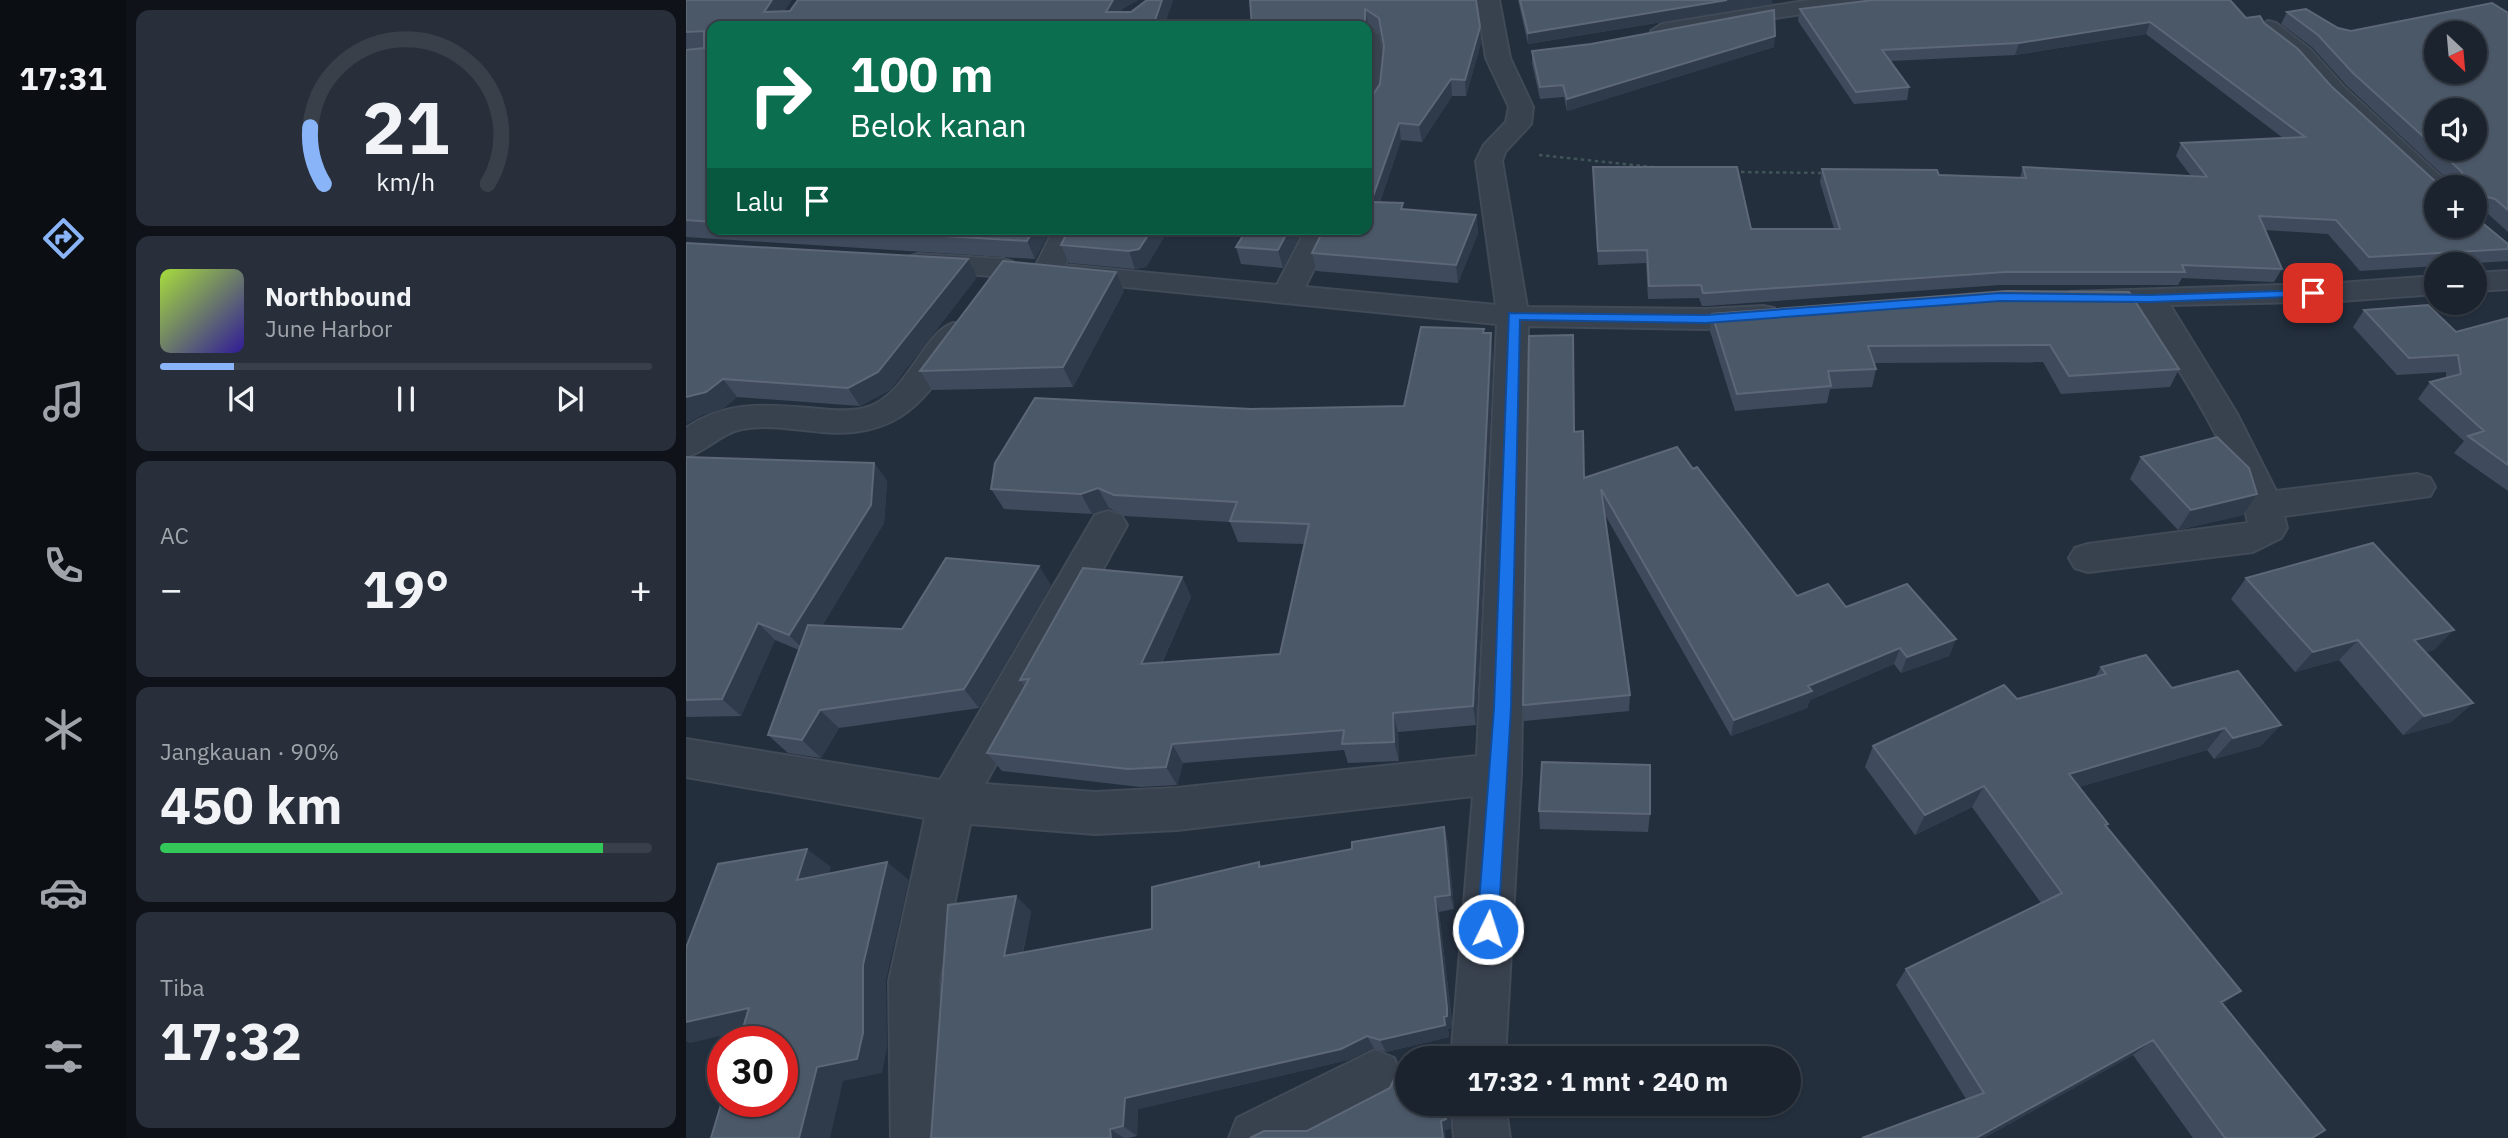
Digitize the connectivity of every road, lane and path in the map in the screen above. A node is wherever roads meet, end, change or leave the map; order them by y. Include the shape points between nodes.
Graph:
1 (1488, 0) edge
2 (1858, 0) edge
3 (2268, 28) edge
4 (1645, 35) edge
5 (1493, 150) junction
6 (1674, 169) edge
7 (1728, 172) edge
8 (1834, 173) edge
9 (2426, 175) edge
10 (1066, 235) edge
11 (1317, 235) edge
12 (893, 261) edge
13 (1048, 273) junction
14 (2424, 286) edge
15 (986, 290) junction
16 (1287, 293) junction
17 (2055, 298) edge
18 (2150, 298) junction
19 (1786, 313) edge
20 (1513, 316) junction
21 (686, 446) edge
22 (2417, 487) dead end
23 (2266, 505) junction
24 (1108, 525) dead end
25 (2088, 558) dead end
26 (686, 758) edge
27 (1499, 774) junction
28 (951, 802) junction
29 (1479, 1046) edge
30 (1375, 1077) dead end
31 (1479, 1116) edge
32 (919, 1138) edge
33 (1257, 1138) edge
34 (1482, 1138) edge

1 - 5 street via 1511,56 1521,107 1518,124
2 - 4 street
3 - 9 street via 2302,54 2335,92
5 - 6 path
5 - 20 street via 1489,161
7 - 8 path
10 - 13 street
11 - 16 street
12 - 15 street
13 - 15 street
13 - 16 street
14 - 18 street
15 - 21 street via 904,400 885,413 859,421 760,415 727,419 702,430
16 - 20 street
17 - 18 street
18 - 23 street
19 - 20 street via 1706,319
20 - 27 street
22 - 23 street
23 - 25 street via 2268,528 2253,538
24 - 28 street
26 - 28 street
27 - 28 street via 1177,809 1095,813
27 - 29 street
28 - 32 street via 914,981
30 - 33 street
31 - 34 street

